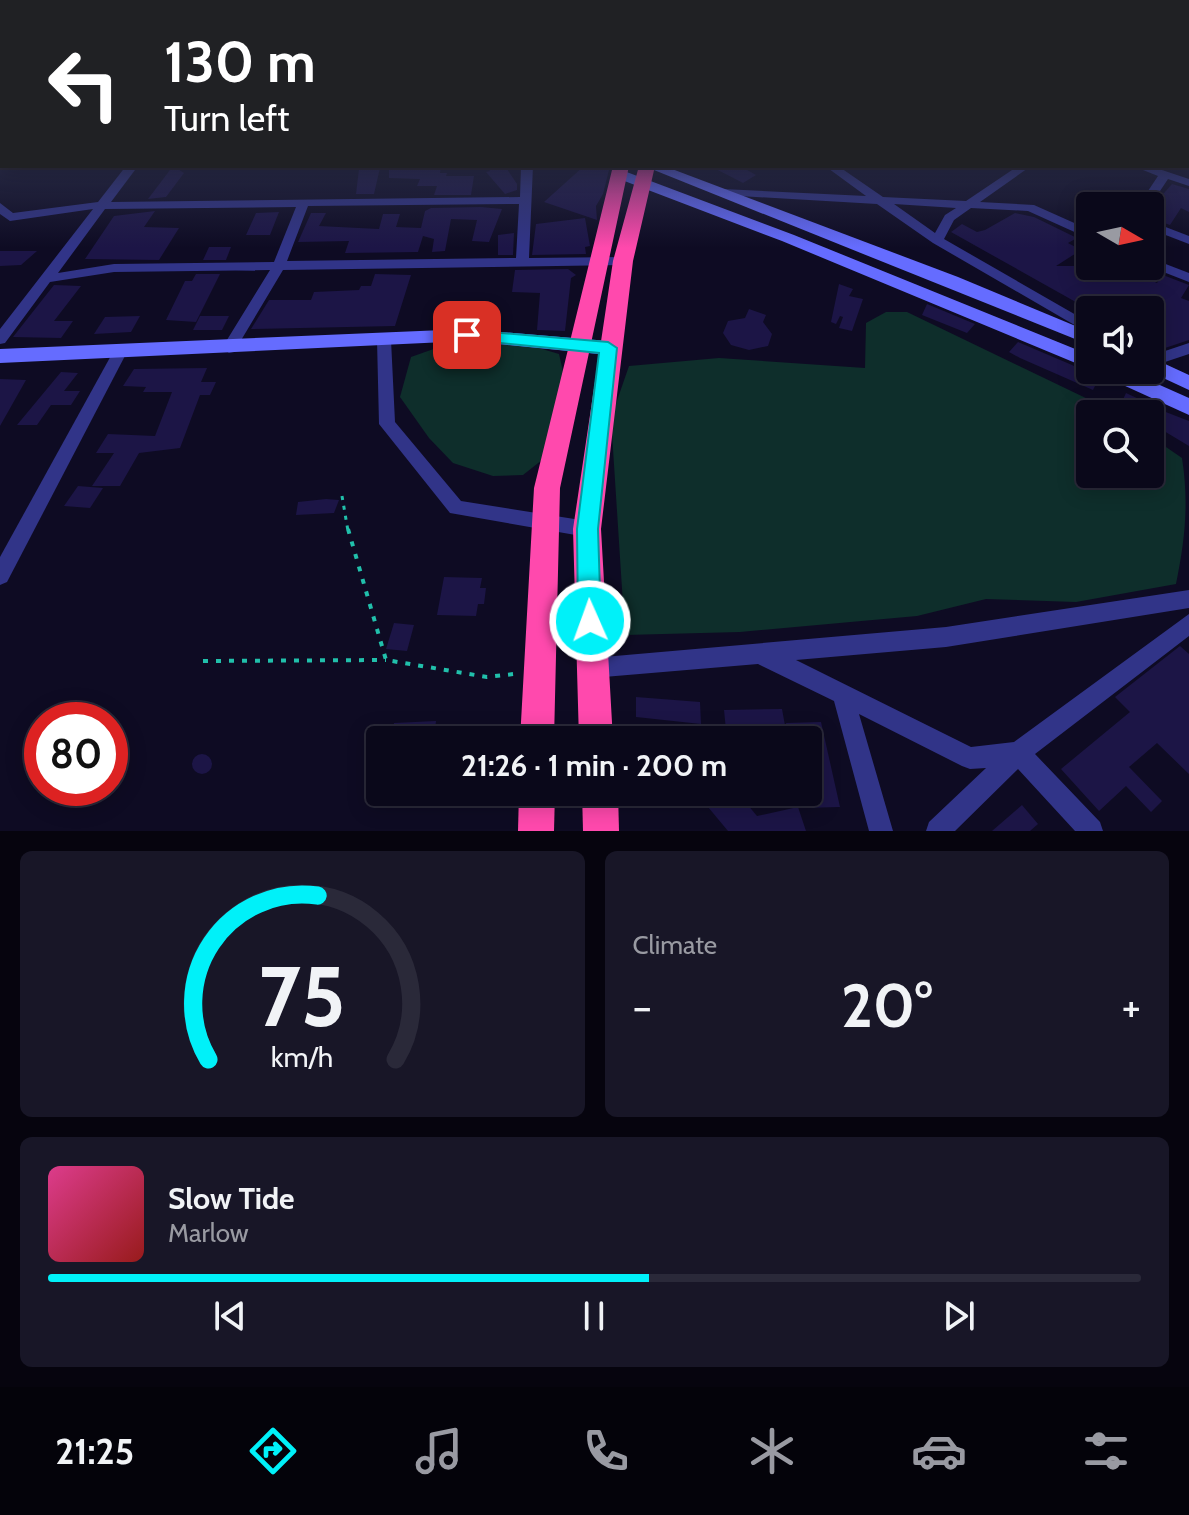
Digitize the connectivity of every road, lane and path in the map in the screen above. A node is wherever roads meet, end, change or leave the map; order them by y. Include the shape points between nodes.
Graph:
1 (129, 170) edge
2 (527, 170) edge
3 (620, 170) edge
4 (836, 170) edge
5 (1019, 170) edge
6 (1150, 170) edge
7 (647, 171) edge
8 (1165, 175) junction
9 (1189, 183) edge
10 (723, 192) junction
11 (1153, 192) edge
12 (526, 200) junction
13 (881, 201) junction
14 (303, 205) junction
15 (968, 205) junction
16 (0, 207) edge
17 (99, 208) junction
18 (6, 218) edge
19 (1076, 229) edge
20 (1164, 230) edge
21 (937, 240) junction
22 (1189, 240) edge
23 (522, 260) junction
24 (611, 261) junction
25 (279, 266) junction
26 (1164, 268) edge
27 (50, 278) junction
28 (1189, 278) edge
29 (1076, 321) edge
30 (1076, 333) edge
31 (0, 339) edge
32 (384, 340) junction
33 (579, 345) junction
34 (229, 348) junction
35 (608, 348) junction
36 (1189, 348) edge
37 (120, 352) junction
38 (0, 356) edge
39 (1076, 356) edge
40 (1164, 358) edge
41 (1164, 370) edge
42 (1189, 383) edge
43 (1139, 384) edge
44 (1189, 407) edge
45 (342, 496) dead end
46 (545, 522) junction
47 (587, 529) junction
48 (0, 576) edge
49 (1189, 599) edge
50 (1189, 624) edge
51 (763, 655) junction
52 (386, 660) junction
53 (203, 661) dead end
54 (592, 668) junction
55 (539, 672) junction
56 (842, 693) junction
57 (537, 726) edge
58 (595, 726) edge
59 (1018, 753) junction
60 (537, 806) edge
61 (600, 806) edge
62 (536, 831) edge
63 (601, 831) edge
64 (881, 831) edge
65 (938, 831) edge
66 (1091, 831) edge

1 - 17 street
2 - 12 street
3 - 7 main road
3 - 24 highway
4 - 13 street
5 - 15 street
6 - 8 street
7 - 10 main road
7 - 24 highway
7 - 39 main road
8 - 9 street
8 - 11 street
10 - 13 street
10 - 30 main road
12 - 14 street
12 - 23 street
13 - 15 street
13 - 21 street
14 - 17 street
14 - 25 street
15 - 19 street via 1030,208
15 - 21 street via 949,218
16 - 18 street
17 - 18 street
17 - 27 street
20 - 22 street
21 - 29 street
23 - 24 street
23 - 25 street
24 - 33 highway
24 - 35 highway
25 - 27 street via 114,268
25 - 34 street
26 - 28 street
27 - 31 street
32 - 33 main road via 467,335
32 - 34 main road
32 - 46 street via 387,424 456,508
33 - 35 main road
33 - 46 highway via 547,488
34 - 37 main road
35 - 47 highway
36 - 40 street
37 - 38 main road
37 - 48 street
41 - 42 main road
43 - 44 main road
45 - 52 path via 351,549
46 - 47 street
46 - 55 highway
47 - 54 highway
49 - 51 street via 946,637
50 - 59 street
51 - 54 street
51 - 56 street
52 - 53 path
52 - 55 path via 487,677
54 - 58 highway
55 - 57 highway
56 - 59 street via 970,758
56 - 64 street
59 - 65 street
59 - 66 street
60 - 62 highway
61 - 63 highway

